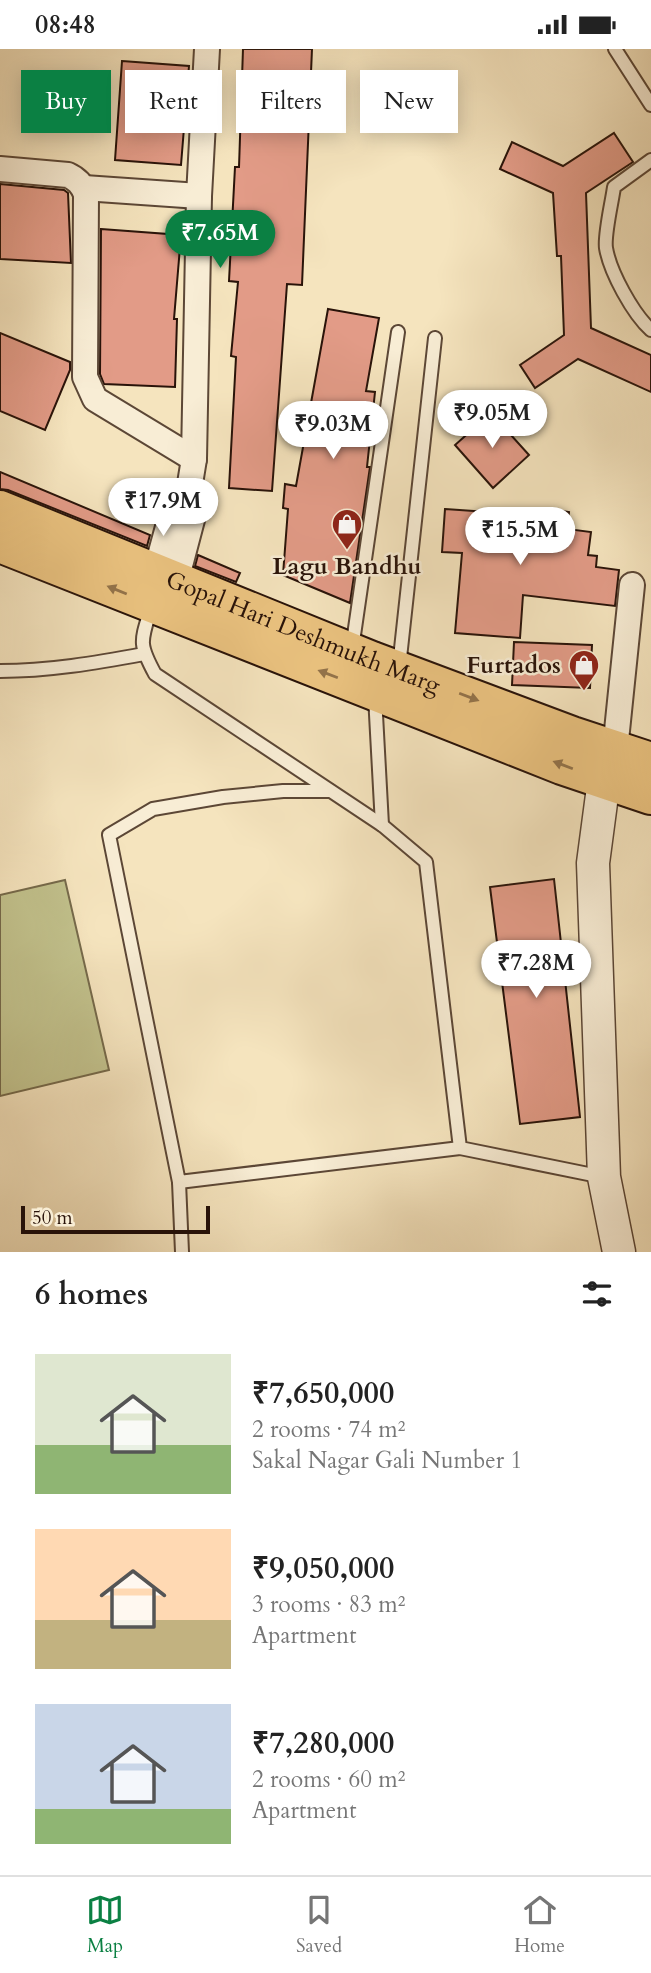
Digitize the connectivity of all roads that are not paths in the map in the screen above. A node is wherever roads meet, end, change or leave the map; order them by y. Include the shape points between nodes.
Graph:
1 (207, 49) edge
2 (615, 49) edge
3 (651, 106) edge
4 (651, 160) edge
5 (0, 169) edge
6 (84, 188) junction
7 (199, 196) junction
8 (651, 330) edge
9 (398, 332) dead end
10 (435, 338) dead end
11 (194, 459) junction
12 (0, 510) edge
13 (0, 543) edge
14 (632, 585) dead end
15 (161, 586) junction
16 (352, 653) junction
17 (144, 654) junction
18 (0, 671) edge
19 (387, 681) junction
20 (651, 762) edge
21 (610, 765) junction
22 (330, 791) junction
23 (651, 795) edge
24 (382, 825) junction
25 (460, 1148) junction
26 (604, 1177) junction
27 (179, 1182) junction
28 (182, 1252) edge
29 (619, 1252) edge

1 - 7 street
2 - 3 lane
4 - 8 lane via 614,187 606,247 621,290
5 - 6 street via 68,175
6 - 7 street
6 - 11 street via 85,377 89,389 95,399
7 - 11 street
9 - 16 lane
10 - 19 lane
11 - 15 street via 188,496 173,509
12 - 15 main road, Gopal Hari Deshmukh Marg
15 -> 13 main road, Gopal Hari Deshmukh Marg
14 - 21 street
15 - 16 main road, Gopal Hari Deshmukh Marg
15 - 17 lane via 141,641
19 -> 15 main road, Gopal Hari Deshmukh Marg
16 - 19 main road, Gopal Hari Deshmukh Marg
17 - 18 lane
17 - 22 lane via 155,674
19 - 21 main road, Gopal Hari Deshmukh Marg
19 - 24 lane
20 - 21 main road, Gopal Hari Deshmukh Marg
21 - 23 main road, Gopal Hari Deshmukh Marg
21 - 26 street via 593,863
22 - 24 lane
22 - 27 lane via 259,793 153,809 109,835
24 - 25 lane via 426,862
25 - 26 lane
25 - 27 lane
26 - 29 street
27 - 28 lane

